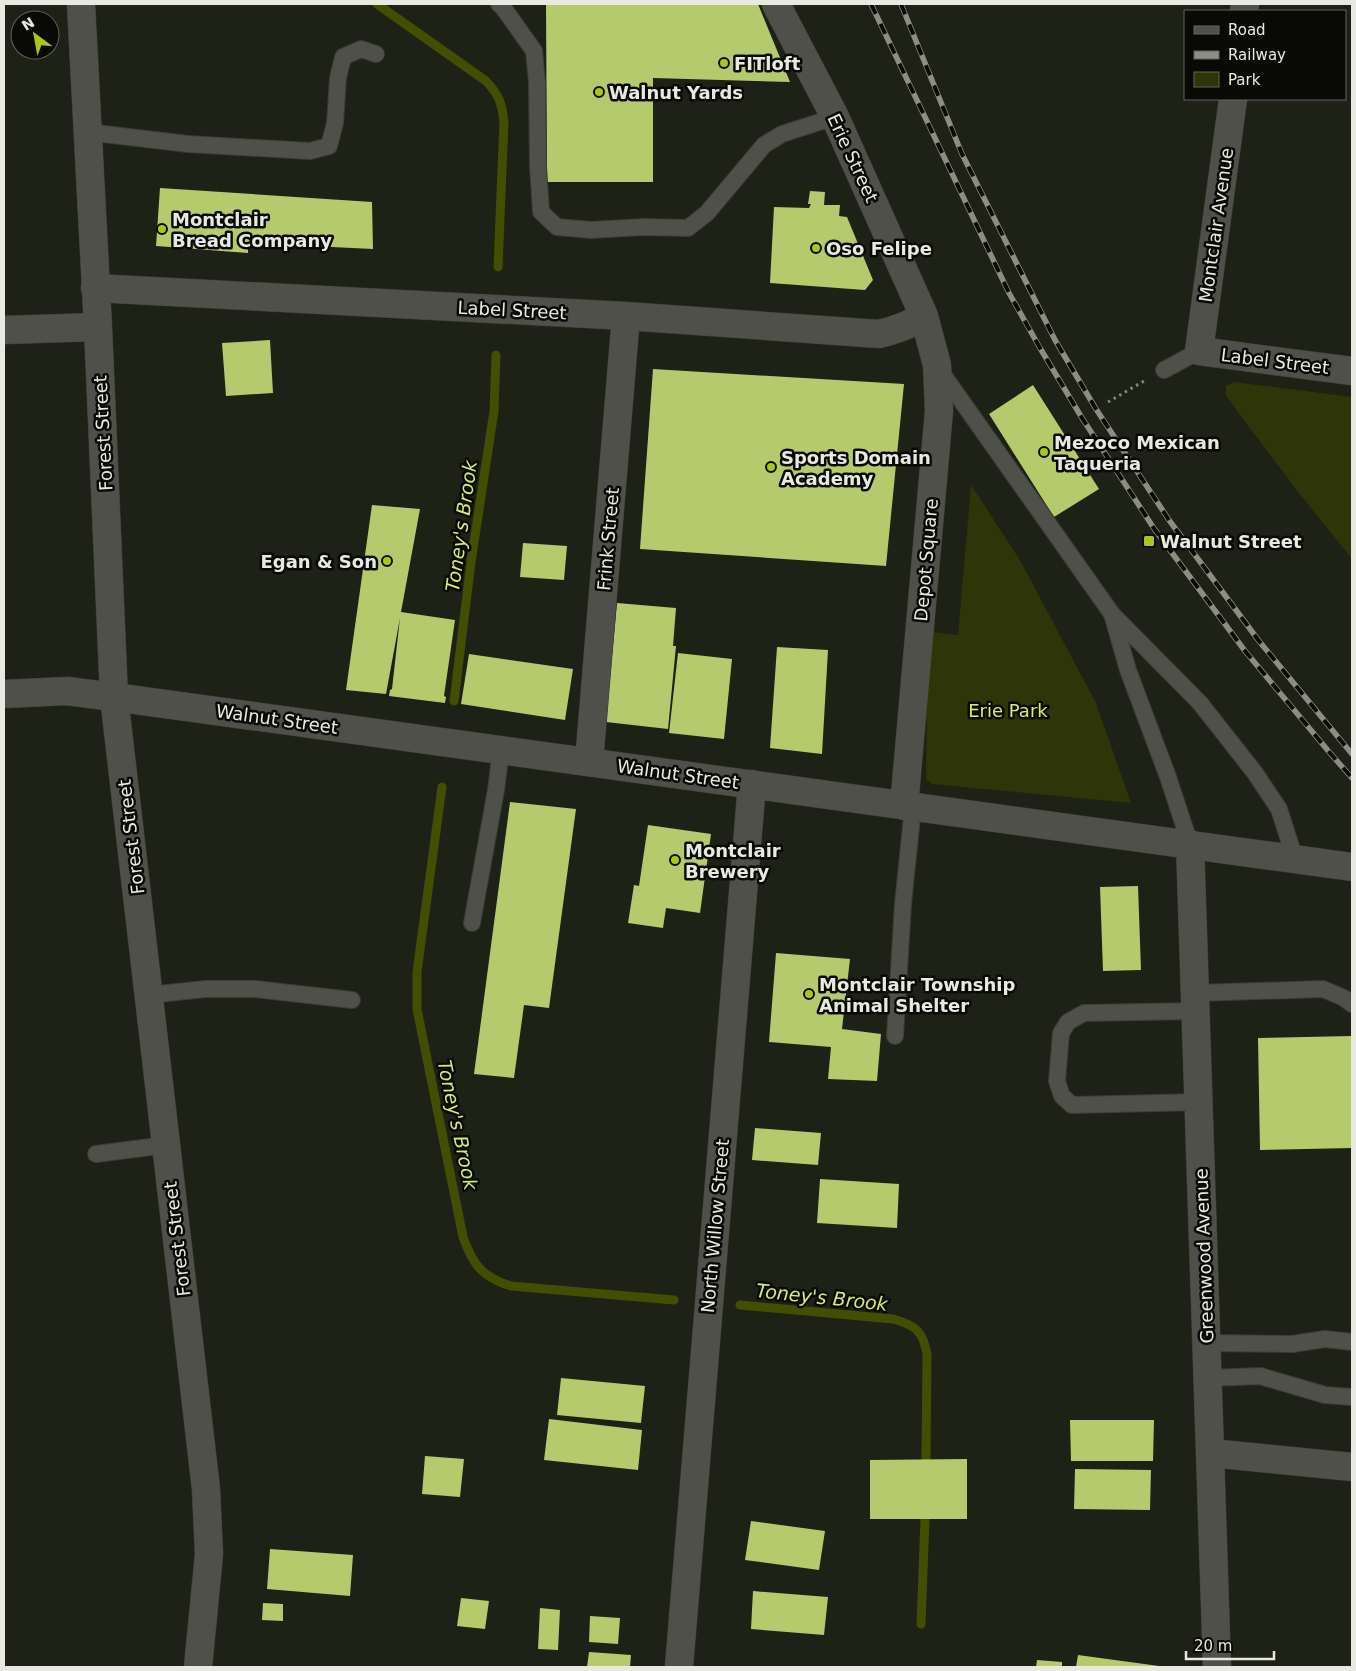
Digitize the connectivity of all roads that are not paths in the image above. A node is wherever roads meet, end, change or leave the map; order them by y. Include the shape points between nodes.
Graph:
1 (81, 4) edge
2 (498, 4) edge
3 (776, 4) edge
4 (376, 54) dead end
5 (1233, 100) edge
6 (835, 117) junction
7 (87, 132) junction
8 (95, 288) junction
9 (626, 316) junction
10 (924, 316) junction
11 (98, 327) junction
12 (4, 330) edge
13 (1199, 351) junction
14 (937, 366) junction
15 (1164, 370) road end
16 (1352, 371) edge
17 (1112, 614) junction
18 (4, 694) edge
19 (114, 696) junction
20 (501, 750) junction
21 (589, 762) junction
22 (752, 784) junction
23 (908, 806) junction
24 (1190, 844) junction
25 (1295, 859) junction
26 (1352, 867) edge
27 (472, 923) dead end
28 (149, 995) junction
29 (352, 1000) dead end
30 (1196, 1002) junction
31 (1352, 1004) edge
32 (895, 1036) dead end
33 (1199, 1102) junction
34 (166, 1145) junction
35 (96, 1154) dead end
36 (1352, 1342) edge
37 (1208, 1343) junction
38 (1208, 1378) junction
39 (1352, 1397) edge
40 (1211, 1453) junction
41 (1352, 1467) edge
42 (198, 1667) edge
43 (679, 1667) edge
44 (1218, 1667) edge

1 - 7 street, Forest Street
2 - 6 lane via 534,51 541,212 557,227 592,230 688,228 707,212 764,145 782,134
3 - 6 street, Erie Street
4 - 7 lane via 361,49 343,57 329,146 310,151 188,144
5 - 13 street, Montclair Avenue
6 - 10 street, Erie Street
7 - 8 street, Forest Street
8 - 9 street, Label Street
8 - 11 street, Forest Street
9 - 10 street, Label Street via 879,334
9 - 21 street, Frink Street
10 - 14 street, Depot Square
11 - 12 street
11 - 19 street, Forest Street
13 - 15 lane
13 - 16 street, Label Street
14 - 17 lane
14 - 23 street, Depot Square via 939,411
17 - 24 lane via 1128,670
17 - 25 lane via 1200,703 1255,773 1279,809
18 - 19 street, Walnut Street via 67,691
19 - 20 street, Walnut Street
19 - 28 street, Forest Street
20 - 21 street, Walnut Street
20 - 27 lane
21 - 22 street, Walnut Street
22 - 23 street, Walnut Street
22 - 43 street, North Willow Street
23 - 24 street, Walnut Street
23 - 32 lane
24 - 25 street, Walnut Street
24 - 30 street, Greenwood Avenue
25 - 26 street, Walnut Street
28 - 29 lane via 254,988
28 - 34 street, Forest Street
30 - 31 lane via 1323,989
30 - 33 street, Greenwood Avenue
30 - 33 lane via 1084,1013 1068,1022 1061,1033 1057,1081 1062,1096 1072,1105
33 - 37 street, Greenwood Avenue
34 - 35 lane
34 - 42 street, Forest Street via 206,1489 209,1554
36 - 37 lane via 1325,1338 1292,1344
37 - 38 street, Greenwood Avenue
38 - 39 lane via 1260,1376 1324,1395
38 - 40 street, Greenwood Avenue
40 - 41 street
40 - 44 street, Greenwood Avenue

